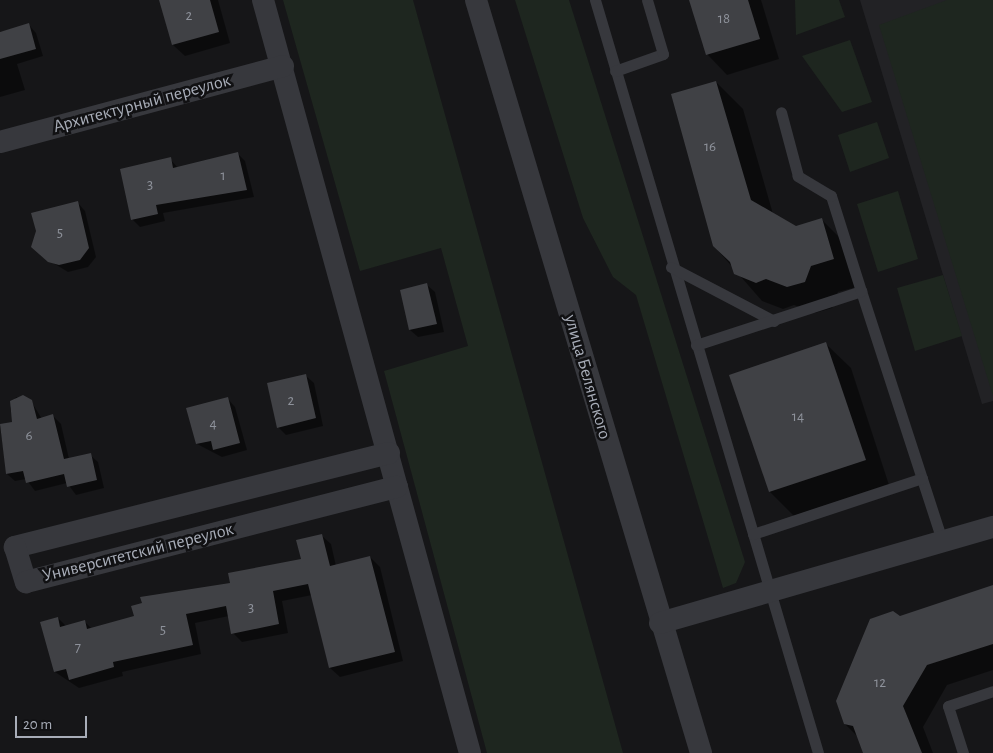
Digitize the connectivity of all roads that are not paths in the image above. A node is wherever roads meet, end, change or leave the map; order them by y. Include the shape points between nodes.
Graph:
1 (263, 0) edge
2 (476, 0) edge
3 (595, 0) edge
4 (647, 0) edge
5 (283, 66) junction
6 (615, 71) junction
7 (781, 112) dead end
8 (0, 142) edge
9 (671, 267) junction
10 (861, 291) junction
11 (774, 321) junction
12 (696, 345) junction
13 (389, 454) junction
14 (922, 478) junction
15 (398, 487) junction
16 (993, 527) edge
17 (753, 534) junction
18 (942, 541) junction
19 (770, 589) junction
20 (660, 623) junction
21 (993, 691) edge
22 (470, 753) edge
23 (701, 753) edge
24 (818, 753) edge
25 (963, 753) edge

1 - 5 street
2 - 20 street, улица Белянского
3 - 6 lane
4 - 6 lane via 663,54
5 - 8 street, Архитектурный переулок
5 - 13 street
6 - 9 lane
7 - 10 lane via 798,176 832,196
9 - 11 lane
9 - 12 lane
10 - 11 lane
10 - 14 lane
11 - 12 lane
12 - 17 lane
13 - 15 street
13 - 15 street, Университетский переулок via 15,547 26,582
14 - 17 lane
14 - 18 lane
15 - 22 street
16 - 18 street
17 - 19 lane
18 - 19 street
19 - 20 street
19 - 24 lane
20 - 23 street, улица Белянского
21 - 25 lane via 948,706

